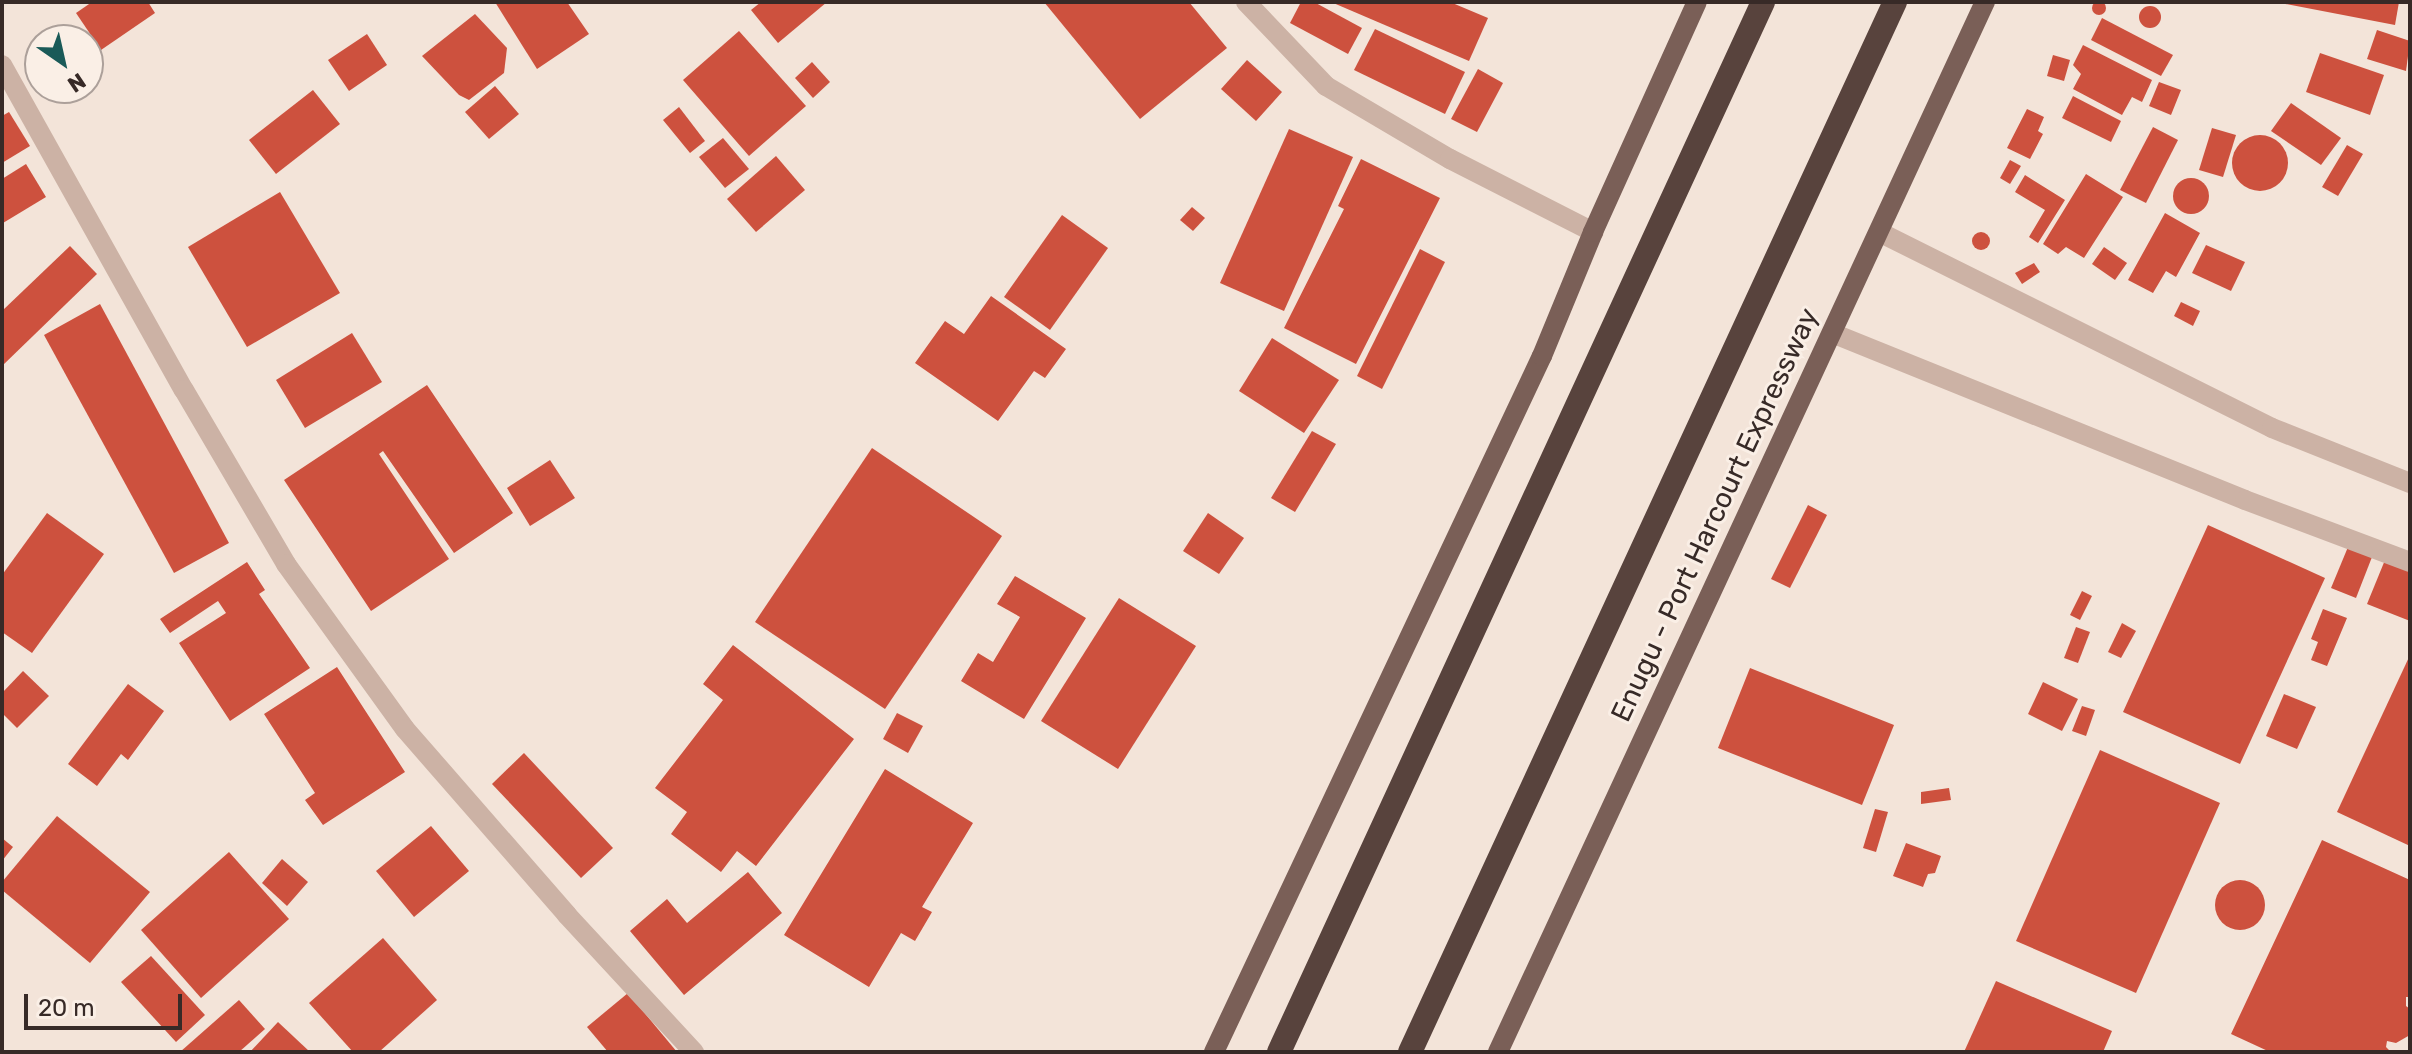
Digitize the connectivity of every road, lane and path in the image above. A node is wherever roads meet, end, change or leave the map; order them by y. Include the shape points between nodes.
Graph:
1 (1246, 2) edge
2 (1697, 2) edge
3 (1763, 2) edge
4 (1895, 2) edge
5 (1985, 2) edge
6 (2, 65) edge
7 (1593, 232) junction
8 (1879, 232) junction
9 (1832, 333) junction
10 (2410, 483) edge
11 (2410, 562) edge
12 (694, 1052) edge
13 (1214, 1052) edge
14 (1279, 1052) edge
15 (1410, 1052) edge
16 (1498, 1052) edge

1 - 7 street via 1326,86 1450,159
2 - 7 main road
3 - 14 highway
4 - 15 highway, Enugu - Port Harcourt Expressway
5 - 8 main road, Enugu - Port Harcourt Expressway
6 - 12 street via 286,564 405,729
7 - 13 main road via 1542,356
8 - 9 main road, Enugu - Port Harcourt Expressway
8 - 10 street via 2272,428
9 - 11 street
9 - 16 main road, Enugu - Port Harcourt Expressway

